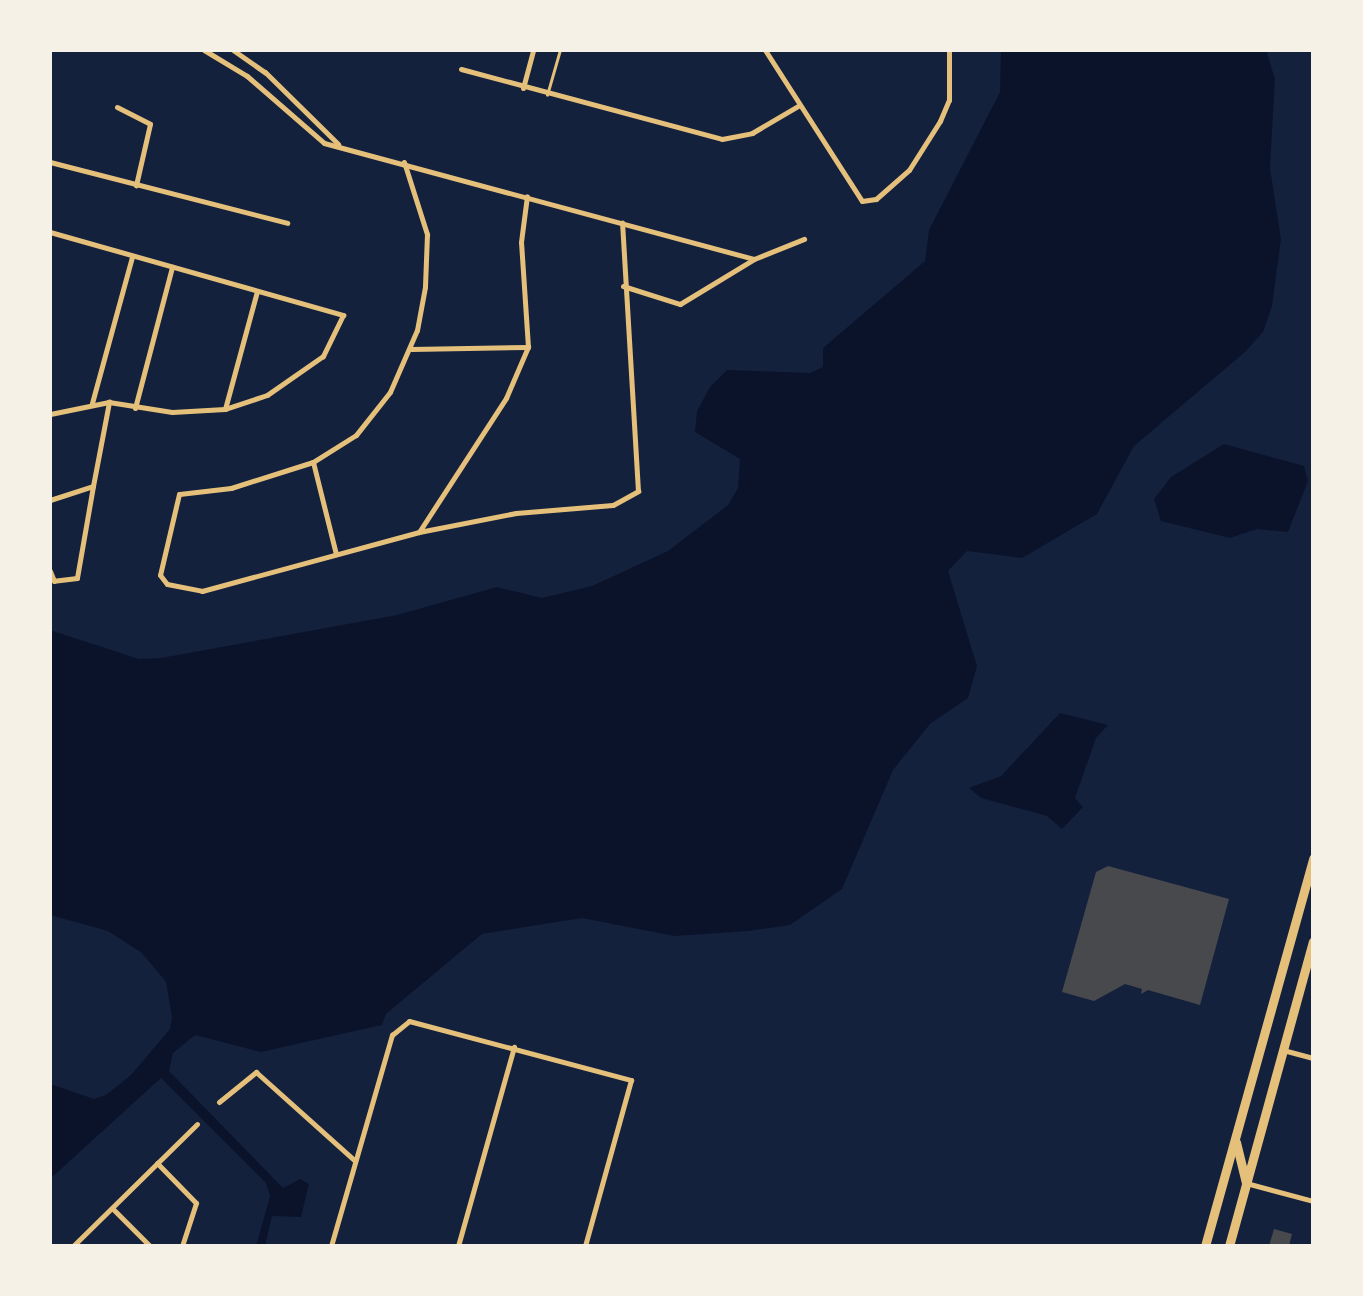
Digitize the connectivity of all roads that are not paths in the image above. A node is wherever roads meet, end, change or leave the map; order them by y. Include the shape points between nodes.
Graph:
1 (204, 50) edge
2 (233, 50) edge
3 (533, 50) edge
4 (560, 50) edge
5 (766, 50) edge
6 (948, 50) edge
7 (461, 69) dead end
8 (523, 88) junction
9 (548, 95) junction
10 (798, 106) junction
11 (116, 107) dead end
12 (338, 144) junction
13 (50, 162) edge
14 (404, 162) junction
15 (136, 184) junction
16 (527, 196) junction
17 (622, 222) junction
18 (287, 223) dead end
19 (50, 232) edge
20 (804, 238) dead end
21 (132, 256) junction
22 (754, 259) junction
23 (172, 267) junction
24 (623, 286) junction
25 (257, 290) junction
26 (528, 347) junction
27 (410, 350) junction
28 (109, 402) junction
29 (92, 403) junction
30 (135, 408) junction
31 (225, 409) junction
32 (50, 414) edge
33 (313, 462) junction
34 (93, 486) junction
35 (50, 500) edge
36 (418, 532) junction
37 (336, 554) junction
38 (50, 571) edge
39 (1313, 858) edge
40 (1313, 941) edge
41 (514, 1047) junction
42 (1283, 1050) junction
43 (1313, 1058) edge
44 (219, 1102) dead end
45 (197, 1124) dead end
46 (1236, 1138) junction
47 (354, 1160) junction
48 (157, 1163) junction
49 (1246, 1183) junction
50 (1313, 1202) edge
51 (112, 1208) junction
52 (73, 1246) edge
53 (150, 1246) edge
54 (182, 1246) edge
55 (331, 1246) edge
56 (458, 1246) edge
57 (585, 1246) edge
58 (1205, 1246) edge
59 (1229, 1246) edge

1 - 12 street via 247,76 311,138
2 - 12 street
3 - 8 street
4 - 9 lane
5 - 10 street
6 - 10 street via 948,100 940,121 909,170 876,199 862,201
7 - 8 street
8 - 9 street
9 - 10 street via 722,139 752,134
11 - 15 street via 150,124
12 - 14 street
13 - 15 street
14 - 16 street
14 - 27 street via 427,234 424,304
15 - 18 street
16 - 17 street
16 - 26 street via 521,242
17 - 22 street
17 - 24 street
19 - 21 street
20 - 22 street
21 - 23 street
21 - 29 street
22 - 24 street via 680,304
23 - 25 street
23 - 30 street
24 - 36 street via 638,492 613,505 516,513
25 - 31 street
25 - 31 street via 343,314 323,356 288,384
26 - 27 street
26 - 36 street via 506,398
27 - 33 street via 371,420
28 - 29 street
28 - 30 street
28 - 34 street
29 - 32 street
30 - 31 street
33 - 37 street
33 - 37 street via 231,488 179,494 160,575 167,584 202,591
34 - 35 street
34 - 38 street via 77,578 54,581
36 - 37 street
39 - 46 highway
40 - 42 highway
41 - 47 street via 402,1023 392,1036
41 - 56 street
41 - 57 street via 631,1080
42 - 43 street
42 - 49 highway
44 - 47 street via 256,1072
45 - 48 street
46 - 49 highway
46 - 58 highway
47 - 55 street
48 - 51 street
48 - 54 street via 196,1203
49 - 50 street
49 - 59 highway
51 - 52 street
51 - 53 street

